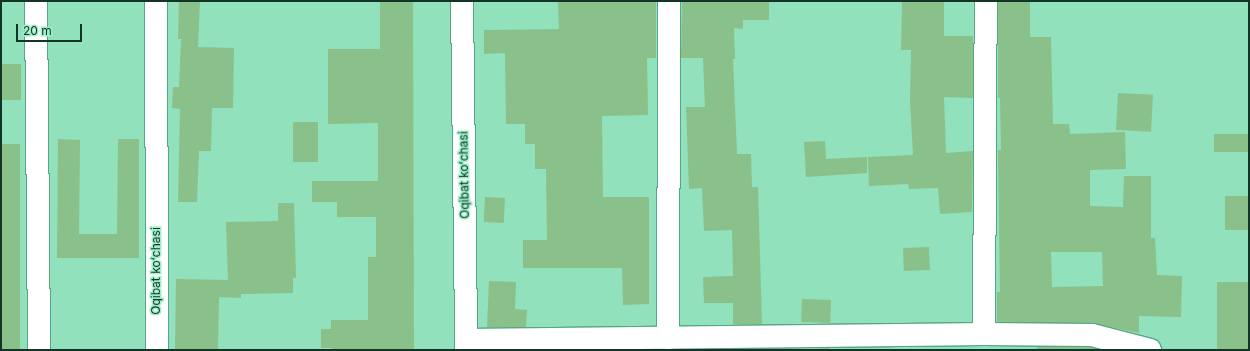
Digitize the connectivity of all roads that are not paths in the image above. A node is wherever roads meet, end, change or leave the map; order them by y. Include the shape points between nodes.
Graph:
1 (36, 1) edge
2 (156, 1) edge
3 (462, 1) edge
4 (669, 1) edge
5 (986, 1) edge
6 (984, 334) junction
7 (668, 338) junction
8 (466, 345) edge
9 (39, 350) edge
10 (157, 350) edge
11 (1150, 350) edge

1 - 9 street
2 - 10 street, Oqibat koʻchasi
3 - 8 street, Oqibat koʻchasi
4 - 7 street
5 - 6 street
6 - 7 street
6 - 11 street via 1092,335
7 - 8 street

